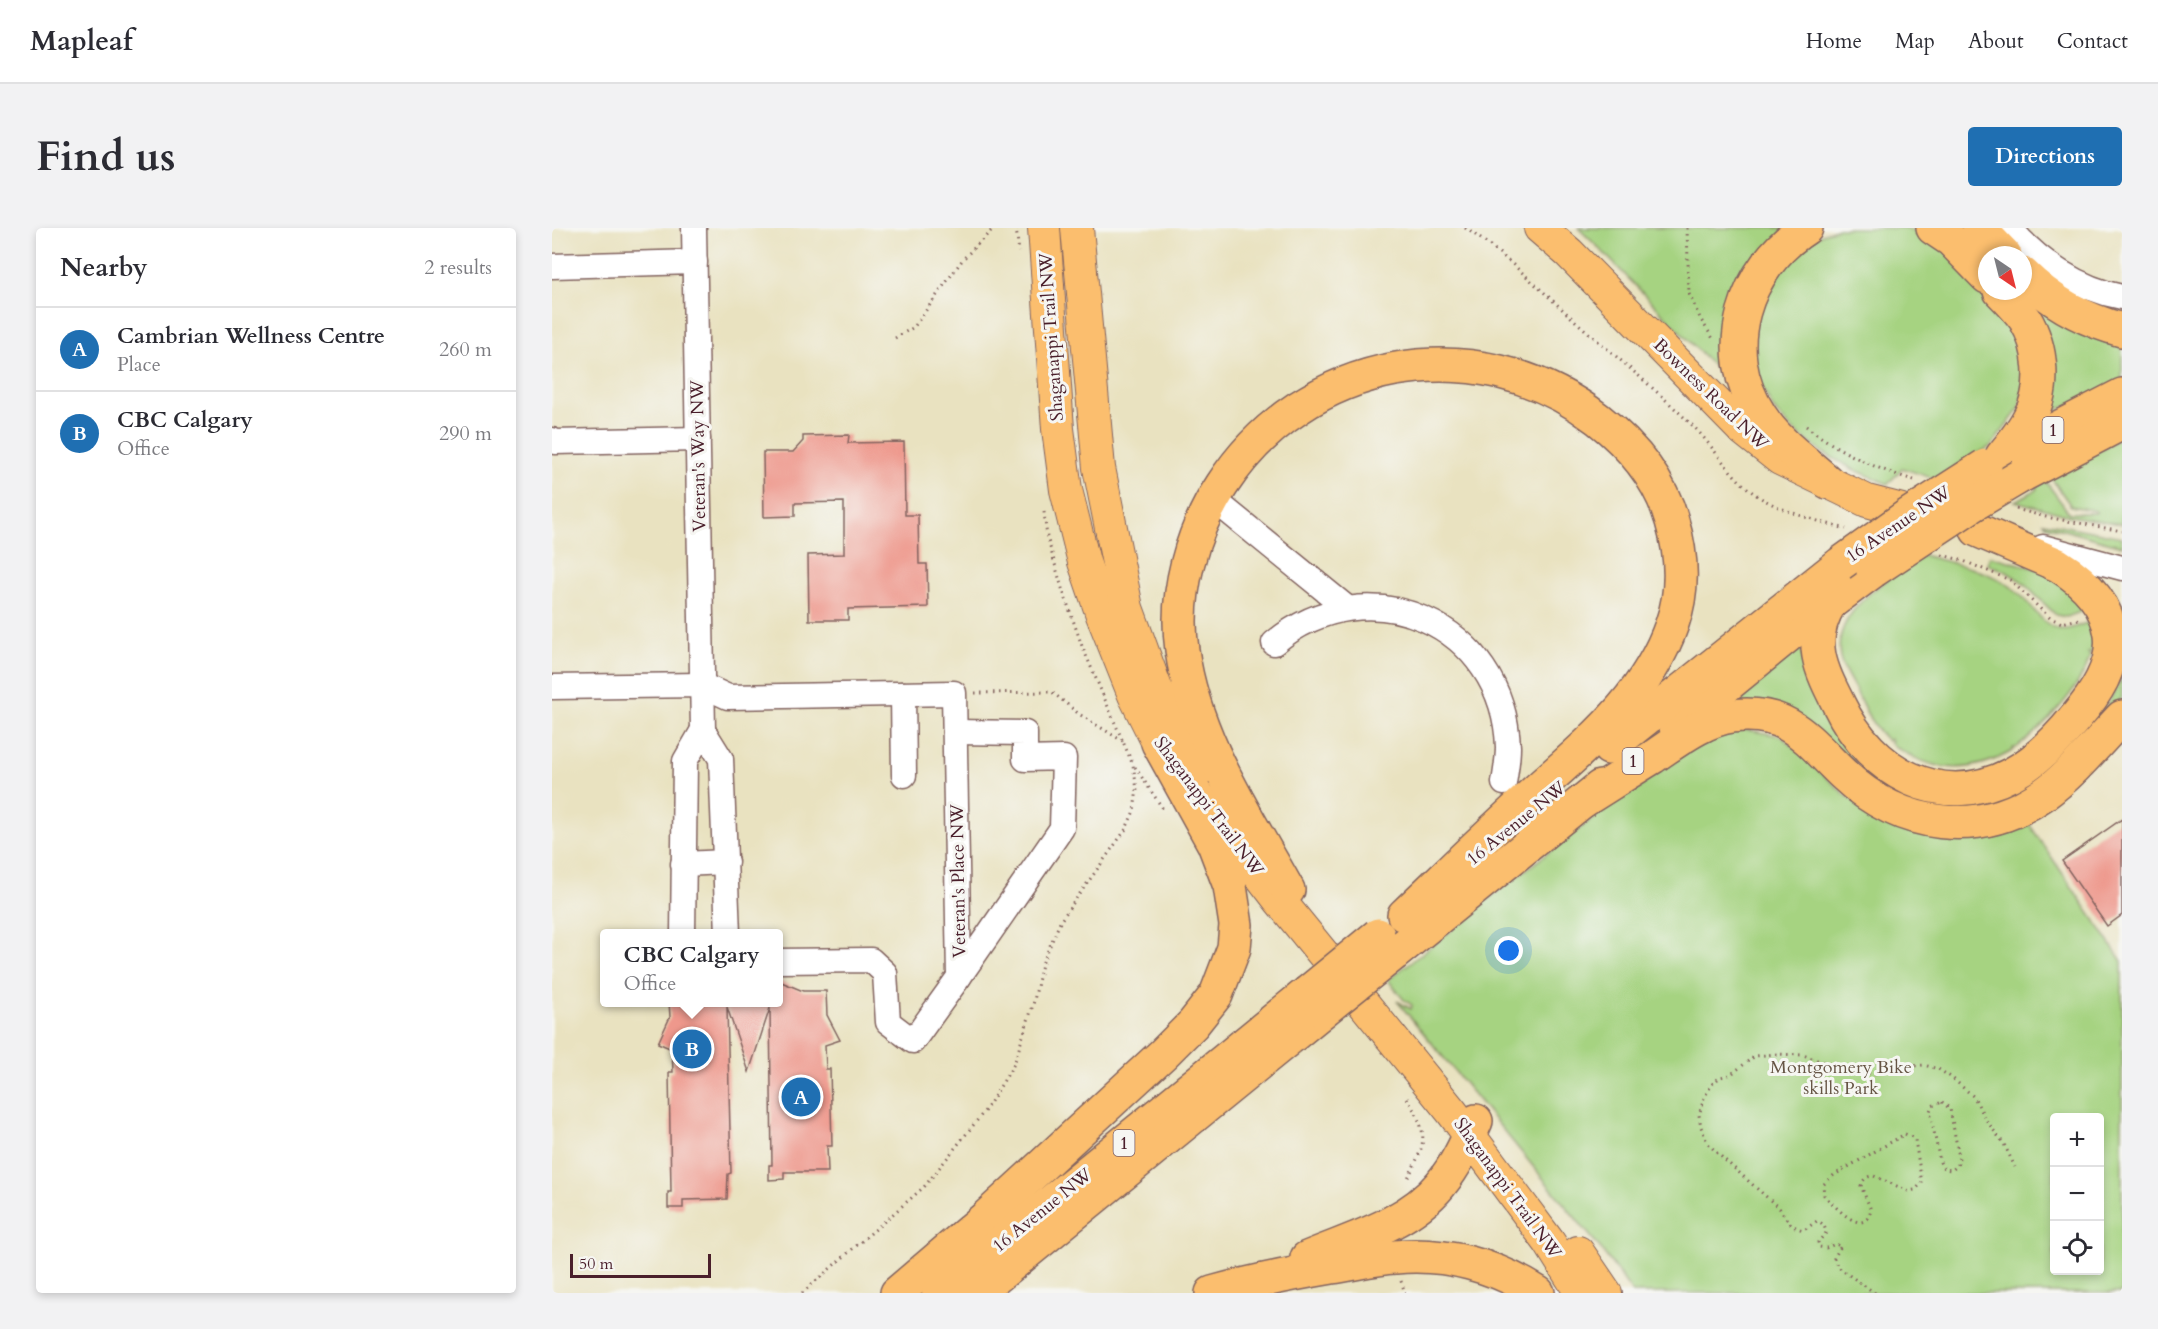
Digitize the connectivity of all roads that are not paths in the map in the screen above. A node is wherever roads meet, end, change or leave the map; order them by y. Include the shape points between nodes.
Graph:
1 (694, 228) edge
2 (1077, 228) edge
3 (1091, 228) edge
4 (1540, 228) edge
5 (1806, 228) edge
6 (1933, 228) edge
7 (1979, 228) edge
8 (2010, 228) edge
9 (1036, 243) edge
10 (1996, 246) edge
11 (695, 262) junction
12 (552, 266) edge
13 (1978, 268) edge
14 (1080, 280) junction
15 (2032, 283) edge
16 (2122, 297) edge
17 (2008, 300) edge
18 (2122, 330) edge
19 (2122, 396) edge
20 (2122, 423) edge
21 (698, 439) junction
22 (552, 440) edge
23 (2003, 466) junction
24 (1828, 482) junction
25 (1213, 499) junction
26 (1977, 530) junction
27 (2122, 568) edge
28 (1830, 603) junction
29 (1347, 608) junction
30 (1274, 643) dead end
31 (702, 685) junction
32 (552, 687) edge
33 (903, 694) junction
34 (2122, 717) edge
35 (703, 730) junction
36 (955, 732) junction
37 (1158, 742) junction
38 (904, 775) dead end
39 (1504, 783) dead end
40 (1584, 801) junction
41 (726, 862) junction
42 (683, 864) junction
43 (1288, 890) junction
44 (1404, 915) junction
45 (683, 929) edge
46 (728, 929) edge
47 (1386, 945) junction
48 (783, 961) edge
49 (959, 977) junction
50 (1315, 1002) junction
51 (1218, 1097) junction
52 (1473, 1128) junction
53 (1248, 1283) junction
54 (897, 1293) edge
55 (939, 1293) edge
56 (977, 1293) edge
57 (1009, 1293) edge
58 (1212, 1293) edge
59 (1538, 1293) edge
60 (1581, 1293) edge
61 (1606, 1293) edge

1 - 11 street, Veteran's Way NW
2 - 14 main road, Shaganappi Trail NW
3 - 14 main road
4 - 24 main road, Bowness Road NW via 1741,428 1780,459
5 - 24 highway via 1779,249 1757,277 1744,311 1740,355 1745,382 1759,414 1782,441
6 - 13 highway
7 - 10 highway
8 - 16 street via 2058,273
9 - 37 main road, Shaganappi Trail NW via 1066,490 1102,615
11 - 12 street
11 - 21 street, Veteran's Way NW
14 - 43 main road, Shaganappi Trail NW via 1099,468 1126,608 1156,688 1180,736 1252,846
15 - 18 highway via 2055,301
17 - 23 highway via 2031,331 2040,371 2032,413
19 - 23 highway, 16 Avenue NW / 1
20 - 23 highway, 16 Avenue NW / 1
21 - 22 street
21 - 31 street, Veteran's Way NW
23 - 28 highway, 16 Avenue NW / 1, bridge via 1926,535
23 - 44 highway, 16 Avenue NW / 1, bridge via 1907,516 1840,564
24 - 26 main road, Bowness Road NW via 1867,501
25 - 29 street
25 - 43 highway via 1201,524 1183,586 1181,647 1193,704 1208,742
25 - 44 highway via 1254,444 1309,400 1359,377 1421,365 1453,365 1511,375 1564,396 1585,409 1632,450 1654,478 1668,506 1678,540 1680,596 1662,649 1642,684 1582,750
26 - 27 street, Bowness Road NW
26 - 28 highway via 2068,571 2096,597 2111,633 2106,671 2085,706 2045,750 2012,774 1970,787 1936,786 1902,775 1876,758 1848,722 1821,662 1818,631
28 - 40 highway, 16 Avenue NW / 1
29 - 30 street via 1305,621
29 - 39 street via 1383,607 1415,614 1449,633 1468,651 1484,670 1501,707 1508,747
31 - 32 street
31 - 33 street via 728,697
31 - 35 street
33 - 36 street, Veteran's Place NW via 959,693
33 - 38 street
34 - 40 highway via 2046,792 2024,806 1981,820 1927,820 1886,807 1860,790 1800,732 1777,720 1752,716 1733,716 1707,724
35 - 41 street via 721,759
35 - 42 street via 685,761
36 - 49 street, Veteran's Place NW
36 - 49 street via 1025,733 1025,759 1065,758 1062,828
37 - 52 main road, Shaganappi Trail NW via 1280,901
37 - 54 highway via 1214,844 1230,885 1235,936 1216,995 1163,1054 985,1218
40 - 47 highway, 16 Avenue NW / 1
41 - 42 street
41 - 46 street
42 - 45 street
43 - 52 main road, Shaganappi Trail NW
44 - 47 highway, 16 Avenue NW / 1
47 - 50 highway, 16 Avenue NW / 1, bridge
48 - 49 street, Veteran's Place NW via 872,960 885,973 888,1022 913,1041
50 - 51 highway, 16 Avenue NW / 1
50 - 55 highway, 16 Avenue NW / 1
51 - 56 highway, 16 Avenue NW / 1
51 - 57 highway
52 - 53 highway via 1458,1161 1439,1187 1410,1213
52 - 60 main road, Shaganappi Trail NW
52 - 61 main road, Shaganappi Trail NW via 1561,1228
53 - 58 highway
53 - 59 highway via 1395,1256 1478,1264 1515,1278

